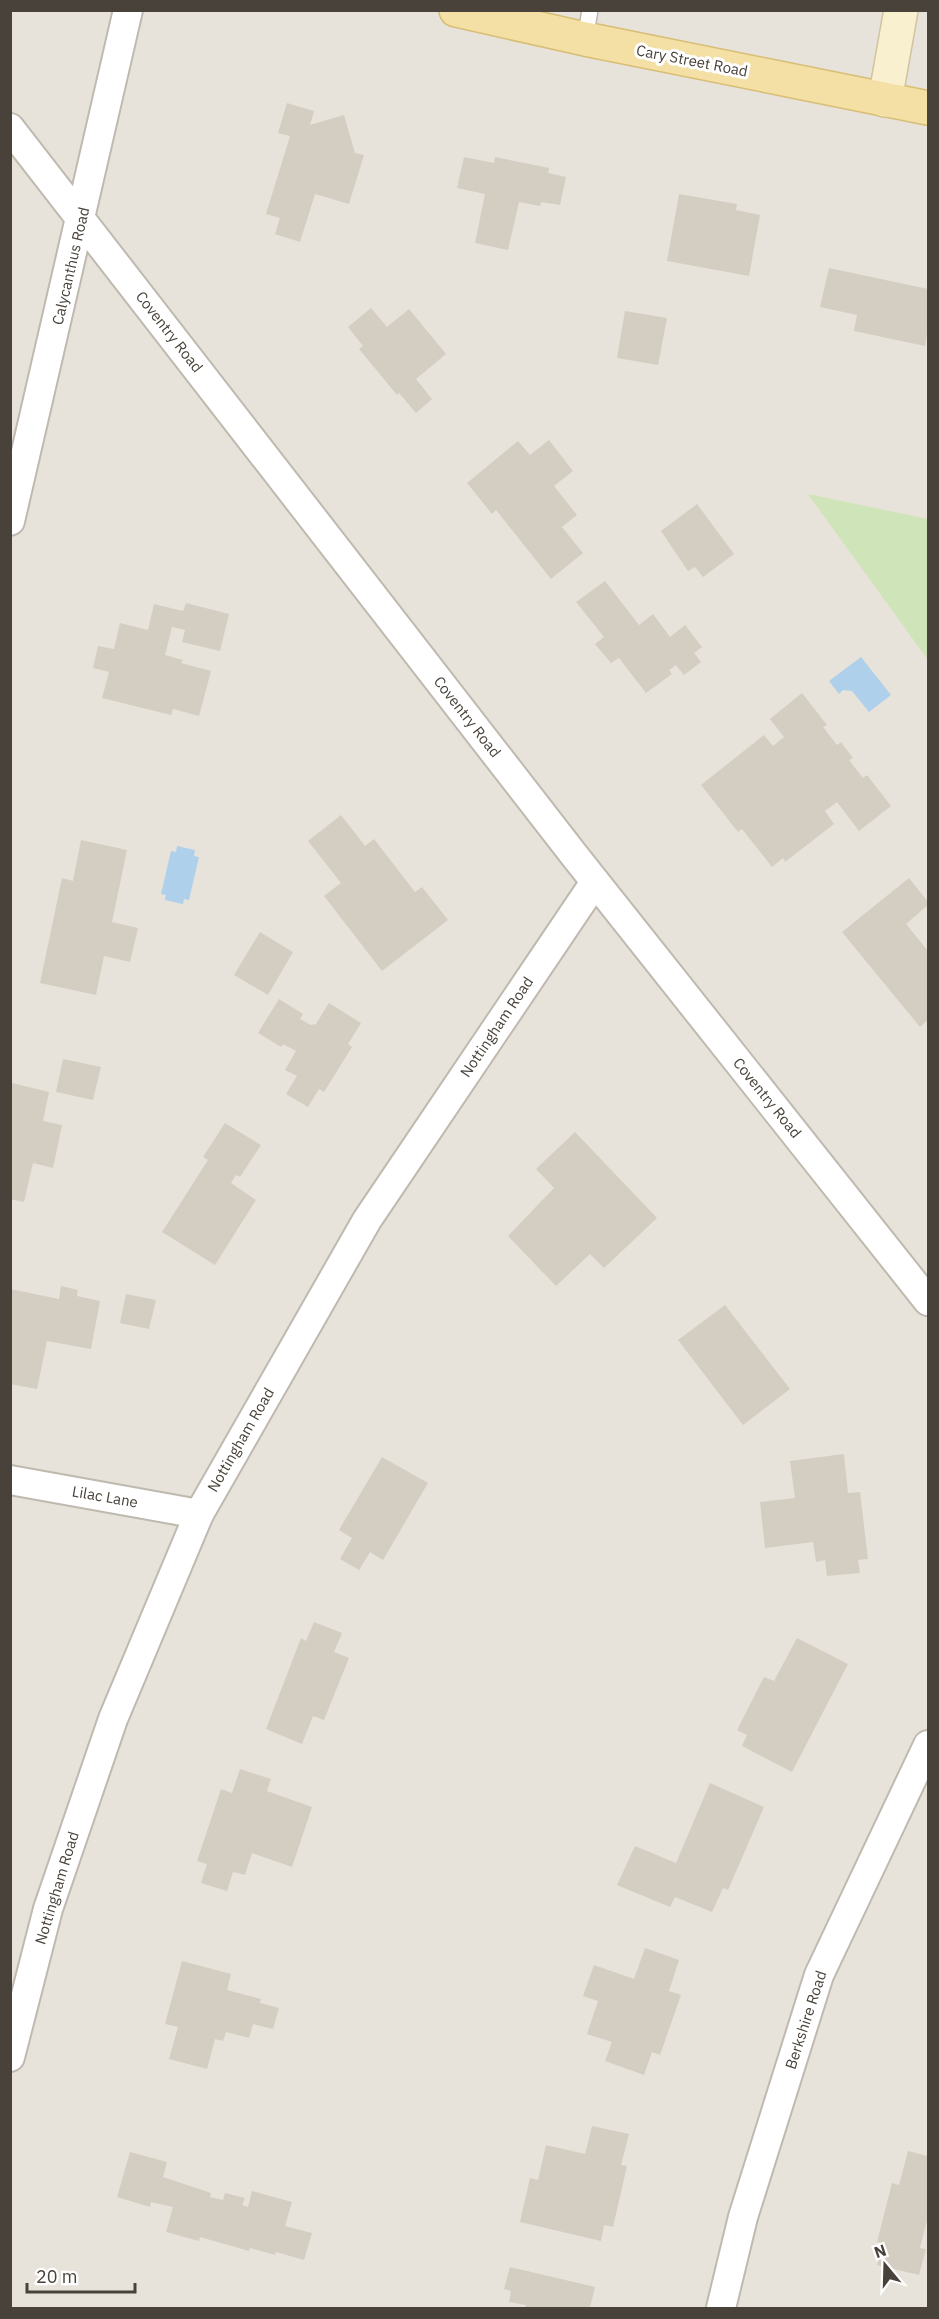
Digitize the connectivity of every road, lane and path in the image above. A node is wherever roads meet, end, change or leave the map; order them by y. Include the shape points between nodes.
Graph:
1 (128, 10) edge
2 (456, 10) edge
3 (901, 10) edge
4 (588, 25) edge
5 (885, 100) junction
6 (928, 108) edge
7 (10, 128) edge
8 (82, 218) junction
9 (10, 521) edge
10 (595, 882) junction
11 (928, 1301) edge
12 (10, 1480) edge
13 (199, 1514) junction
14 (928, 1745) edge
15 (10, 2057) edge
16 (721, 2308) edge

1 - 8 street, Calycanthus Road
2 - 4 main road, Cary Street Road
3 - 5 street
4 - 5 main road, Cary Street Road
5 - 6 main road, Cary Street Road
7 - 8 street, Coventry Road
8 - 9 street, Calycanthus Road
8 - 10 street, Coventry Road
10 - 11 street, Coventry Road
10 - 13 street, Nottingham Road via 367,1220
12 - 13 street, Lilac Lane
13 - 15 street, Nottingham Road via 113,1719 48,1909
14 - 16 street, Berkshire Road via 819,1975 743,2217

